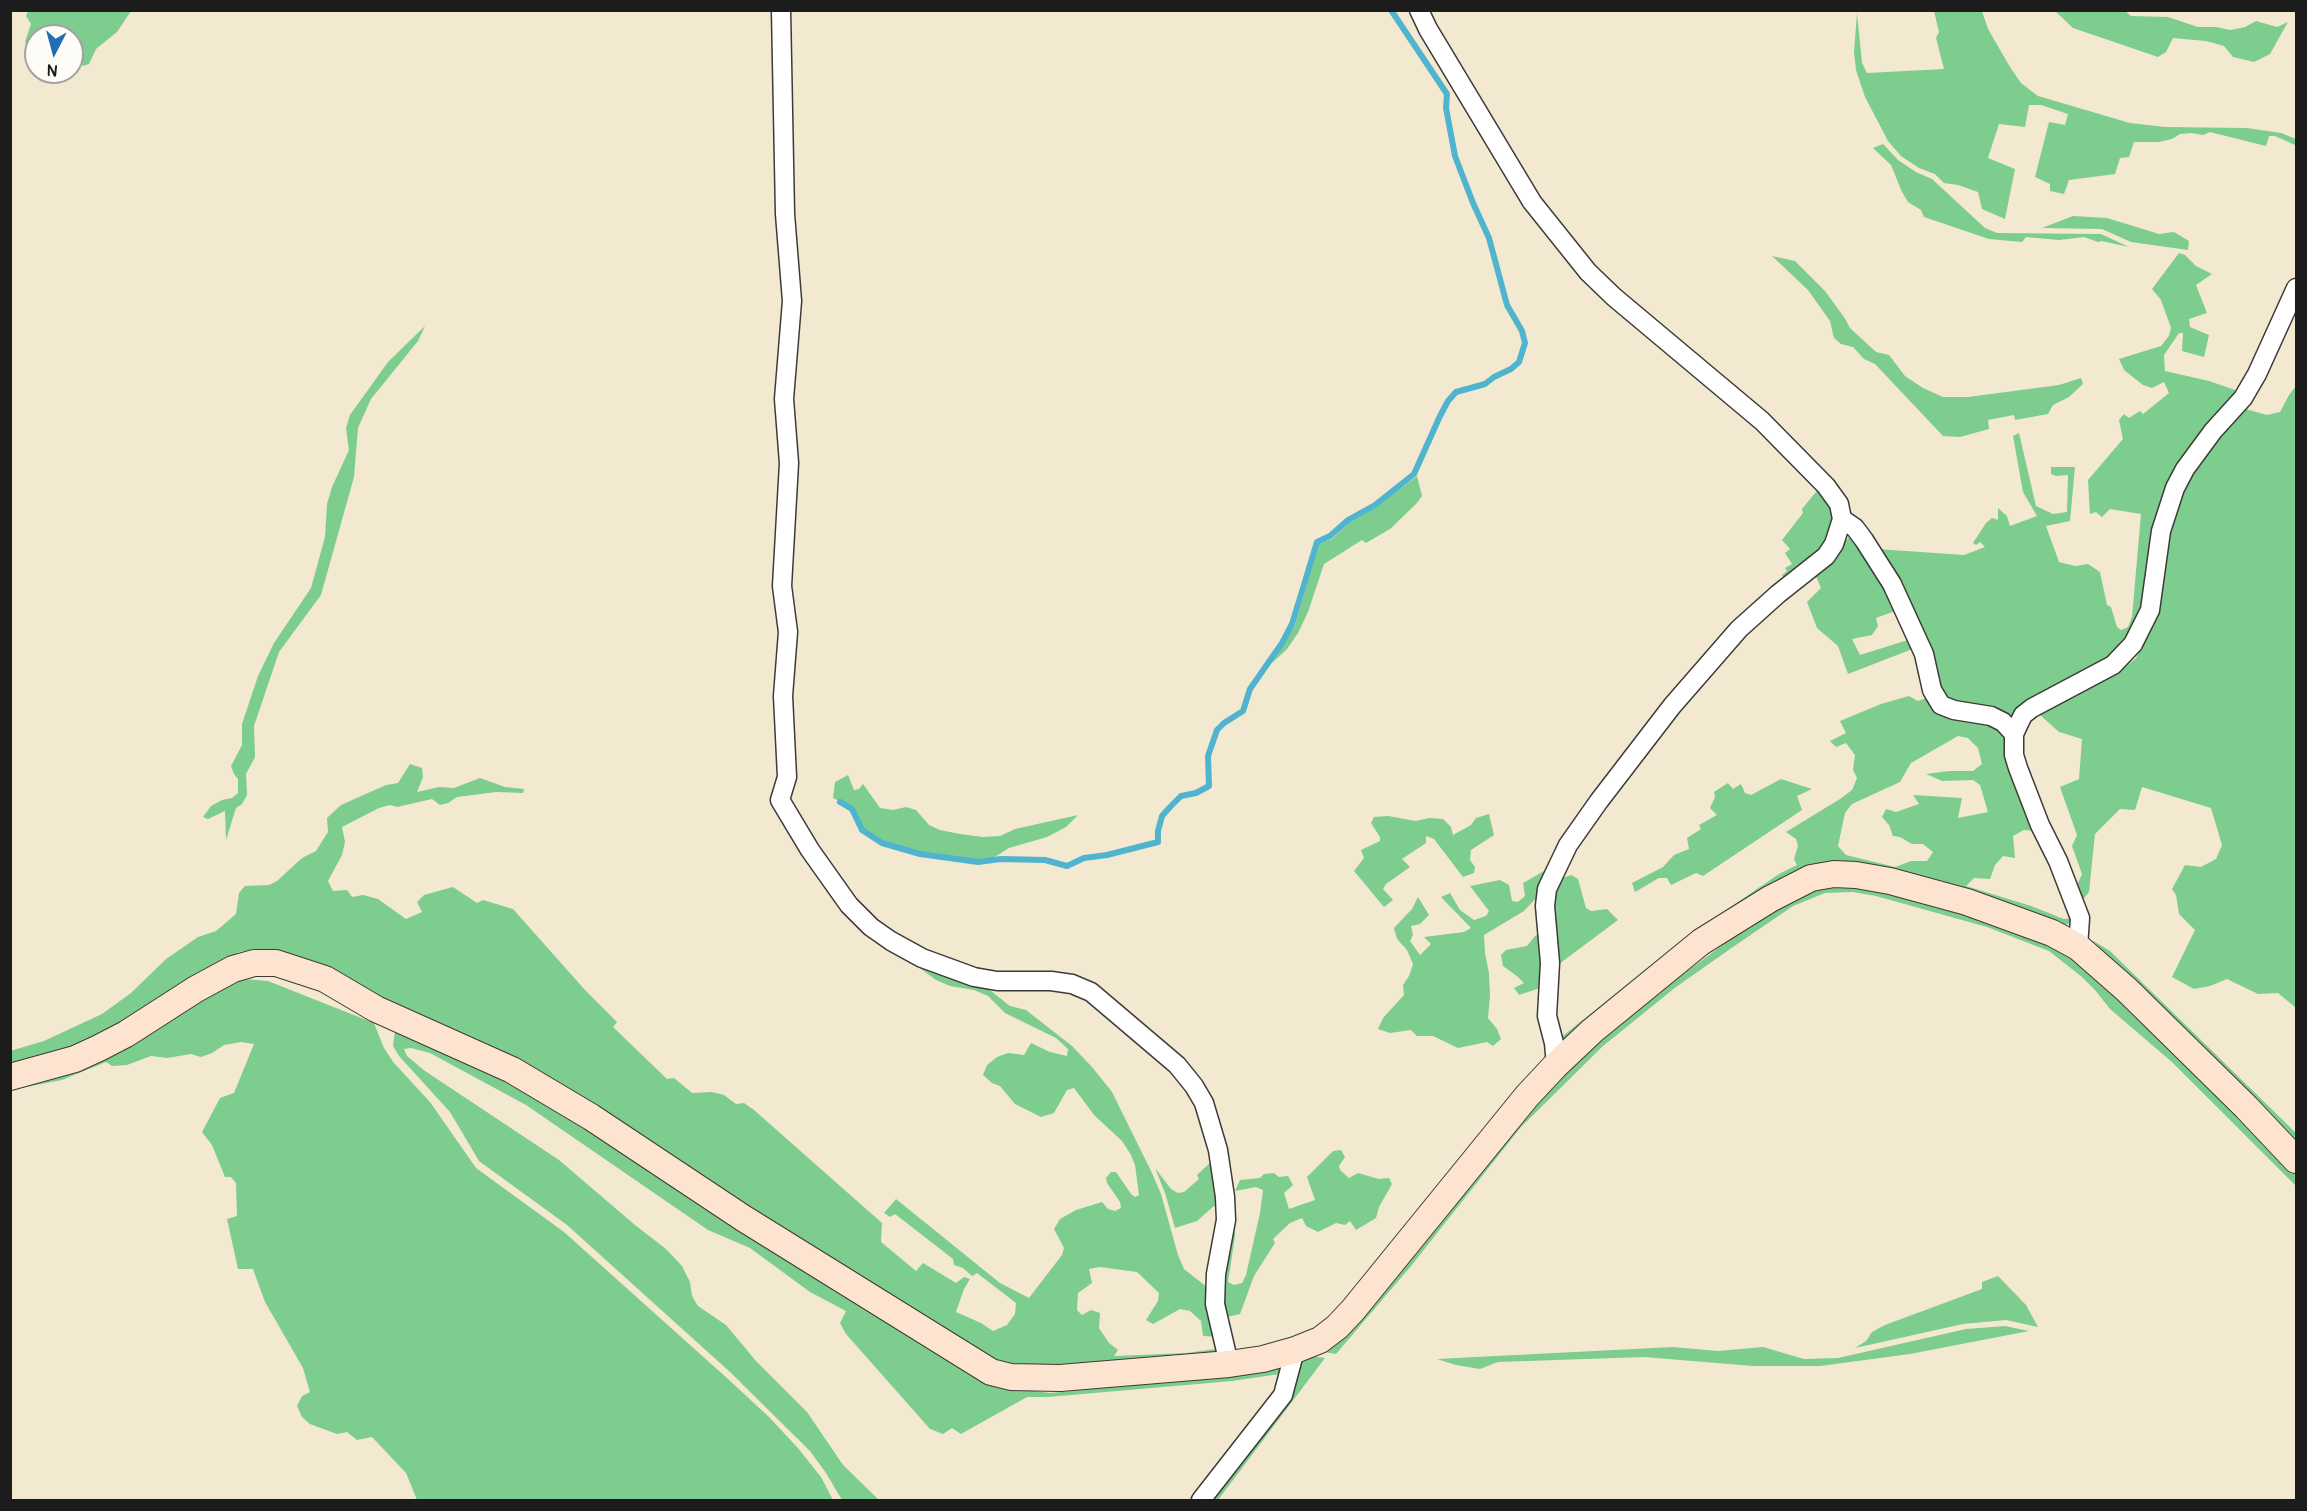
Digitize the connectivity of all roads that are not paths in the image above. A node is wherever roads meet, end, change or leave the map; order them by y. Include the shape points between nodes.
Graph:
1 (781, 10) edge
2 (1419, 10) edge
3 (2296, 288) edge
4 (1842, 519) junction
5 (2014, 734) junction
6 (2078, 947) junction
7 (1556, 1065) junction
8 (10, 1077) edge
9 (2296, 1160) edge
10 (1295, 1350) junction
11 (1229, 1364) junction
12 (1201, 1500) edge

1 - 11 street via 785,214 792,301 784,399 789,463 782,577 788,632 783,696 787,777 780,800 842,896 871,927 891,941 922,958 974,977 1051,981 1091,992 1177,1065 1194,1086 1204,1103 1218,1150 1225,1197 1226,1220 1215,1304
2 - 4 street via 1532,202 1588,272 1761,421 1826,486 1839,504
3 - 5 street via 2243,398 2213,431 2175,488 2161,531 2150,610 2133,645 2113,665 2032,708 2023,715
4 - 5 street via 1860,534 1892,584 1941,705 1991,716
4 - 7 street via 1826,556 1739,629 1672,706 1568,845 1547,889 1545,906 1550,963 1547,1016
5 - 6 street via 2018,768 2080,918
6 - 7 main road via 1998,912 1890,881 1834,874 1811,878 1701,942
6 - 9 main road via 2127,990
7 - 10 main road via 1353,1310 1320,1340
8 - 11 main road via 75,1059 99,1048 233,969 254,963 276,963 325,979 376,1009 512,1070 991,1372 1033,1379
10 - 11 main road
10 - 12 street via 1283,1395

